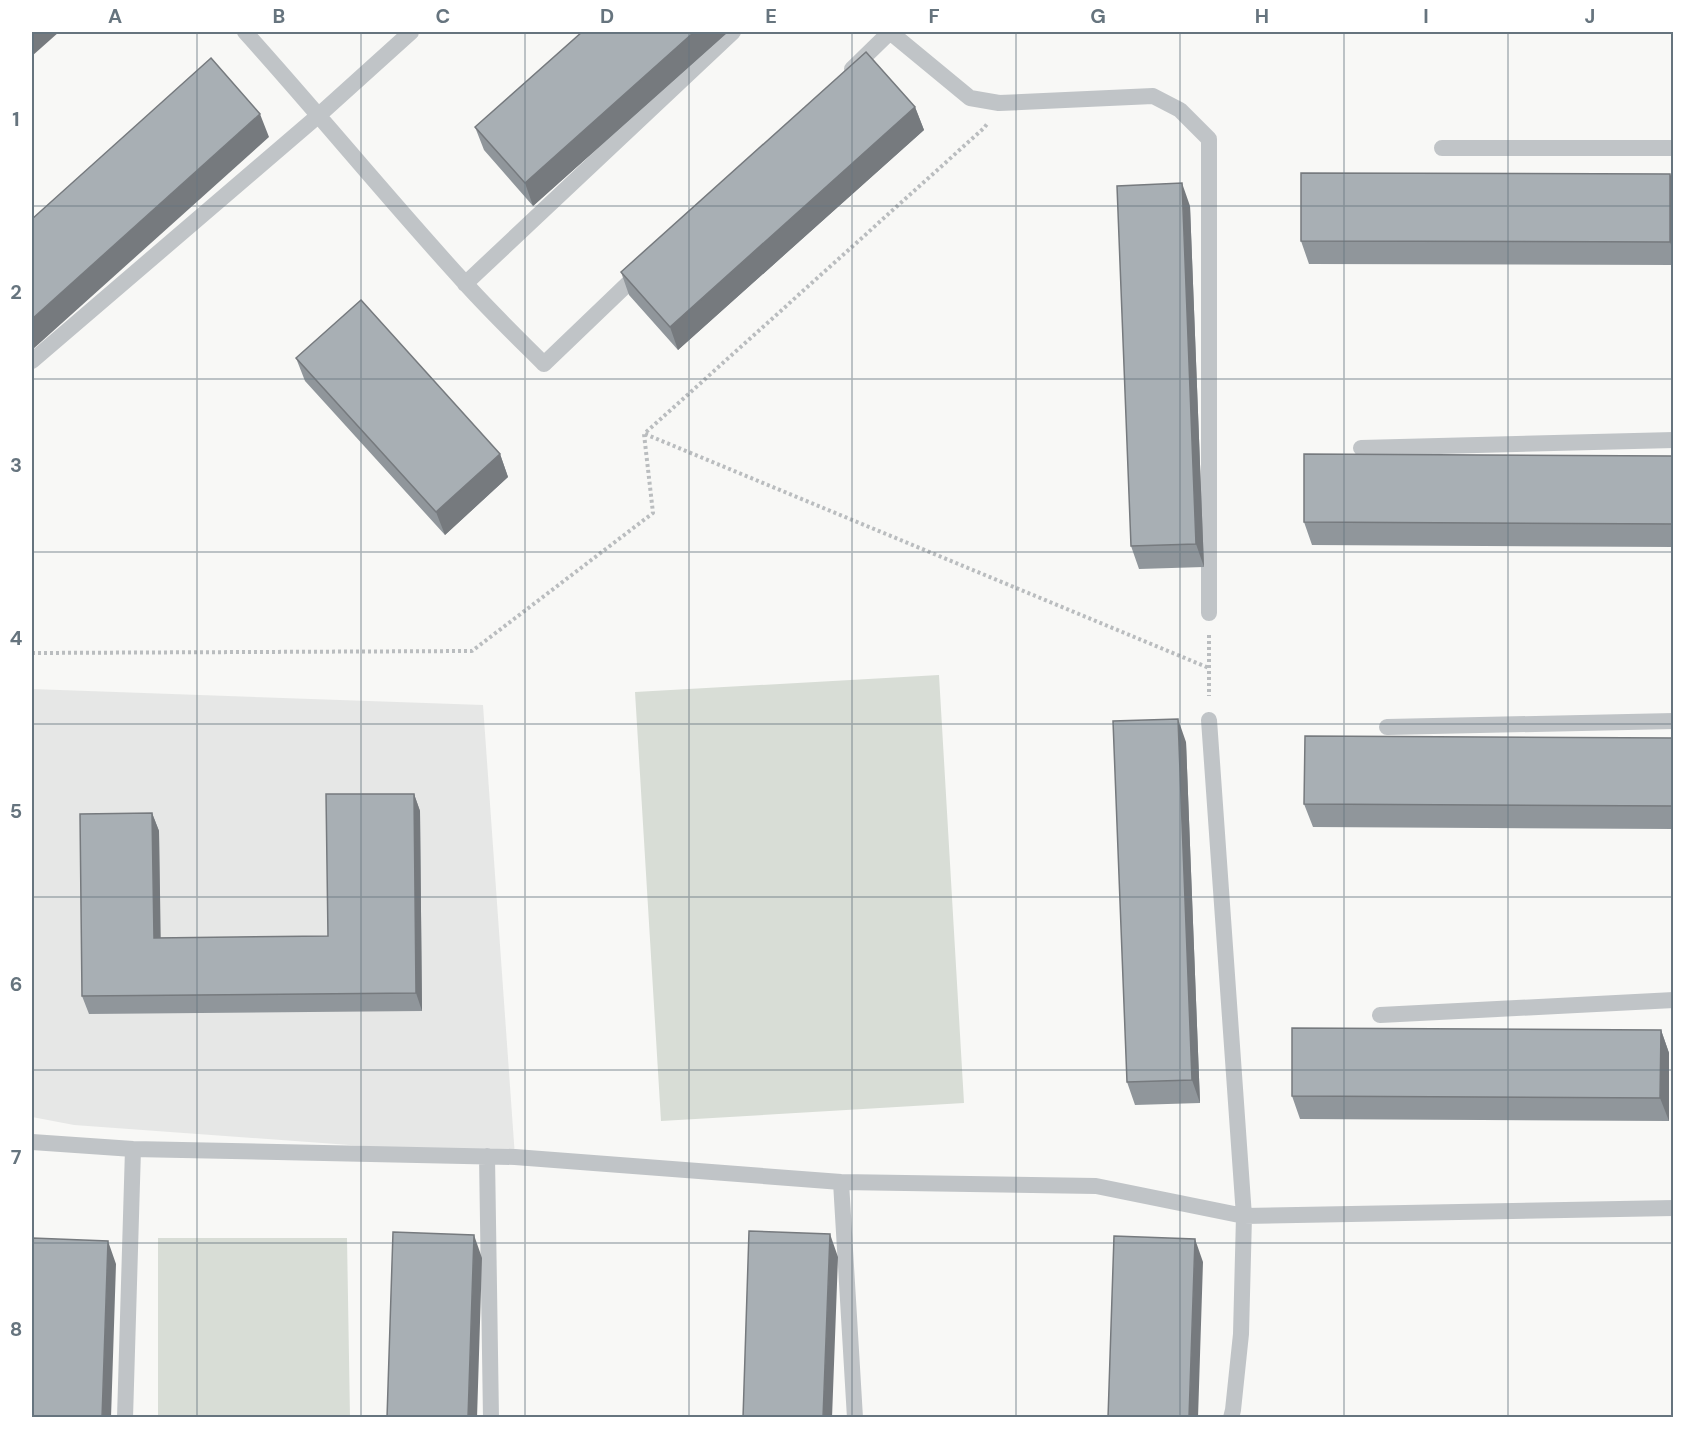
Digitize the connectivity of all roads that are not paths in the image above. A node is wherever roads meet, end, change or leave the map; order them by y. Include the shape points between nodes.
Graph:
1 (245, 32) edge
2 (411, 32) edge
3 (733, 32) edge
4 (890, 32) edge
5 (840, 81) edge
6 (320, 115) junction
7 (1442, 148) dead end
8 (1674, 148) edge
9 (654, 259) edge
10 (465, 284) junction
11 (32, 362) edge
12 (1674, 440) edge
13 (1361, 448) dead end
14 (1209, 613) road end
15 (1209, 720) road end
16 (1674, 721) edge
17 (1387, 727) dead end
18 (1674, 1000) edge
19 (1380, 1015) dead end
20 (32, 1142) edge
21 (133, 1149) junction
22 (487, 1156) junction
23 (842, 1182) junction
24 (1674, 1208) edge
25 (1244, 1216) junction
26 (125, 1418) edge
27 (491, 1418) edge
28 (855, 1418) edge
29 (1231, 1418) edge

1 - 6 lane
2 - 6 lane
3 - 10 lane
4 - 5 lane
4 - 14 lane via 970,98 999,103 1153,96 1180,110 1209,139
6 - 10 lane
6 - 11 lane
7 - 8 lane
9 - 10 lane via 544,364
12 - 13 lane
15 - 25 lane
16 - 17 lane
18 - 19 lane
20 - 21 lane
21 - 22 lane
21 - 26 lane
22 - 23 lane
22 - 27 lane
23 - 25 lane via 1096,1186
23 - 28 lane
24 - 25 lane
25 - 29 lane via 1241,1334

